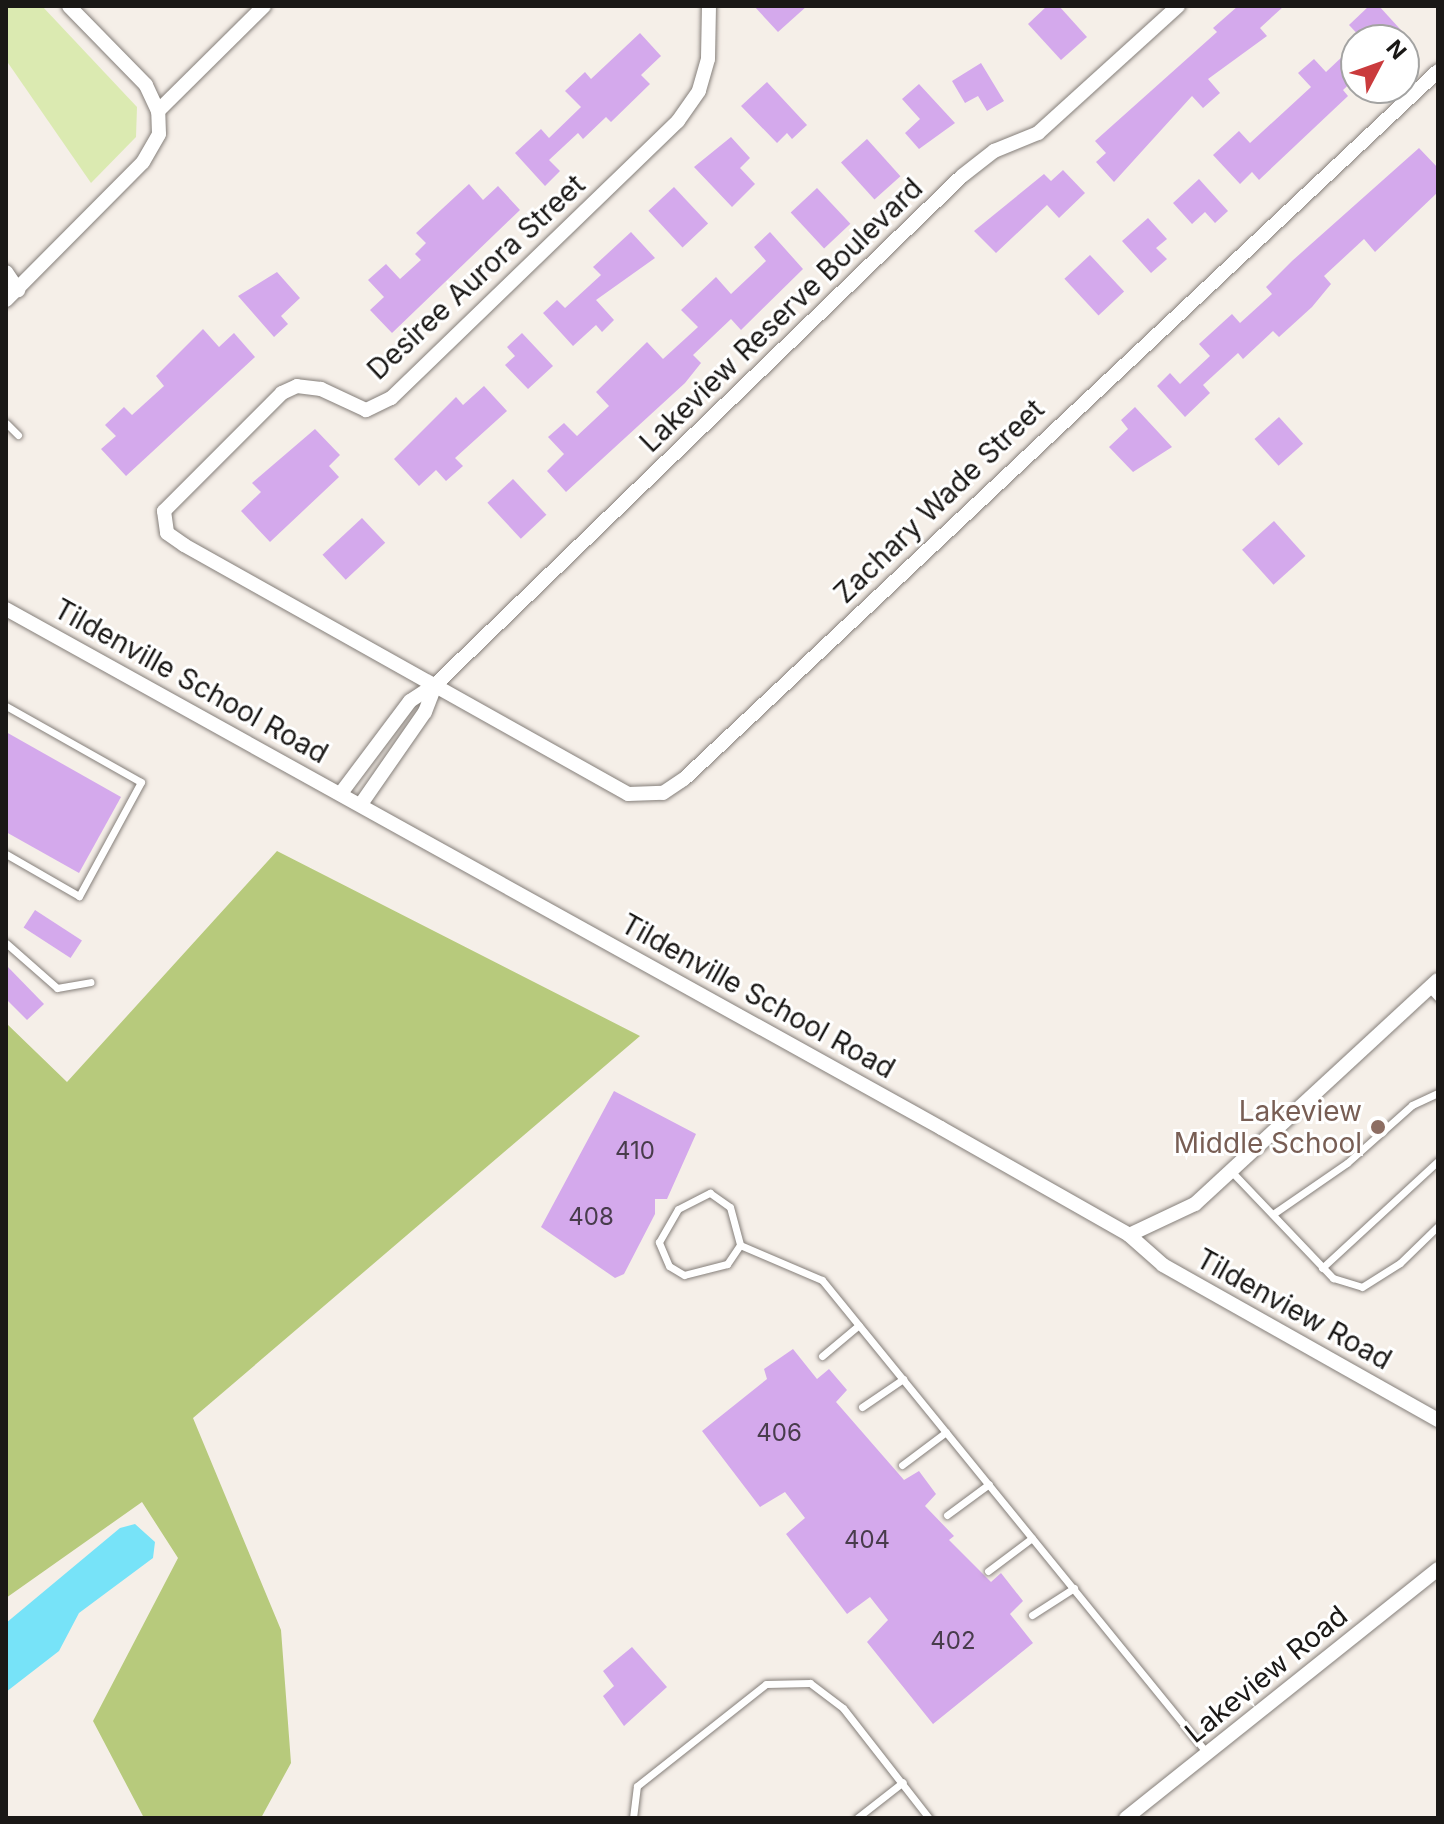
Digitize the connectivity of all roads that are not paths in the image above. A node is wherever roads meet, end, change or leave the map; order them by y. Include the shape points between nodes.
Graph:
1 (69, 6) edge
2 (709, 6) edge
3 (1178, 6) edge
4 (261, 7) edge
5 (1438, 71) edge
6 (158, 111) junction
7 (6, 272) edge
8 (18, 290) junction
9 (6, 300) edge
10 (6, 423) edge
11 (18, 435) dead end
12 (6, 609) edge
13 (436, 684) junction
14 (6, 706) edge
15 (341, 793) junction
16 (361, 804) junction
17 (6, 854) edge
18 (6, 943) edge
19 (90, 982) dead end
20 (1435, 989) edge
21 (1438, 1093) edge
22 (1438, 1161) edge
23 (1231, 1171) junction
24 (1273, 1214) junction
25 (1438, 1226) edge
26 (1129, 1235) junction
27 (740, 1245) junction
28 (1322, 1268) junction
29 (859, 1325) junction
30 (822, 1356) dead end
31 (903, 1379) junction
32 (862, 1407) dead end
33 (1438, 1420) edge
34 (946, 1432) junction
35 (902, 1465) dead end
36 (989, 1484) junction
37 (947, 1515) dead end
38 (1032, 1538) junction
39 (1438, 1569) edge
40 (988, 1571) dead end
41 (1074, 1588) junction
42 (1032, 1615) dead end
43 (1208, 1753) junction
44 (903, 1782) junction
45 (633, 1818) edge
46 (857, 1818) edge
47 (929, 1818) edge
48 (1126, 1818) edge

1 - 6 street via 146,85
2 - 13 street, Desiree Aurora Street via 708,59 699,91 678,121 391,398 366,410 321,389 297,386 282,393 164,511 167,533 184,545
3 - 13 street, Lakeview Reserve Boulevard via 1068,110 962,176
4 - 6 street
5 - 13 street, Zachary Wade Street via 663,793 628,794
6 - 8 street via 159,134 143,162
7 - 8 street
8 - 9 street
10 - 11 lane
12 - 15 street, Tildenville School Road
13 - 15 street, Lakeview Reserve Boulevard via 410,701
13 - 16 street, Lakeview Reserve Boulevard via 425,712
14 - 17 lane via 141,782 79,896
15 - 16 street, Tildenville School Road
16 - 26 street, Tildenville School Road
18 - 19 lane via 57,988
20 - 23 street
21 - 24 lane via 1412,1105 1347,1163
22 - 28 lane
23 - 24 lane
23 - 26 street via 1173,1219
24 - 28 lane
25 - 28 lane via 1400,1263 1362,1287 1333,1278
26 - 33 street, Tildenview Road via 1163,1265
27 - 27 lane via 727,1264 684,1275 669,1266 659,1242 678,1209 710,1193 730,1207
27 - 29 lane via 822,1280
29 - 30 lane
29 - 31 lane
31 - 32 lane
31 - 34 lane
34 - 35 lane
34 - 36 lane
36 - 37 lane
36 - 38 lane
38 - 40 lane
38 - 41 lane
39 - 43 street, Lakeview Road
41 - 42 lane
41 - 43 lane
43 - 48 street, Lakeview Road
44 - 45 lane via 843,1708 810,1683 766,1684 637,1786
44 - 46 lane
44 - 47 lane

